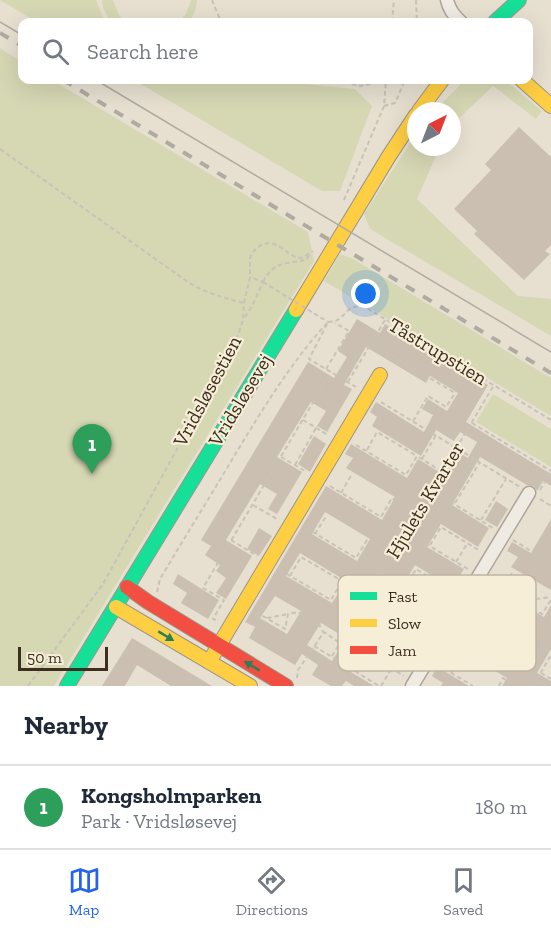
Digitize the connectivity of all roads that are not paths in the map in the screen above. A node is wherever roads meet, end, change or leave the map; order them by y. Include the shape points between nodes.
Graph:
1 (447, 0) edge
2 (519, 0) edge
3 (456, 18) edge
4 (499, 18) edge
5 (439, 84) edge
6 (528, 84) edge
7 (549, 99) edge
8 (426, 102) edge
9 (407, 129) edge
10 (380, 375) dead end
11 (529, 493) road end
12 (479, 575) edge
13 (127, 587) junction
14 (116, 606) junction
15 (219, 646) junction
16 (209, 662) junction
17 (421, 671) edge
18 (291, 684) edge
19 (413, 684) edge
20 (67, 686) edge
21 (250, 686) edge

1 - 3 street
2 - 4 street
5 - 8 street
6 - 7 street
9 - 13 street, Vridsløsevej
10 - 15 street
11 - 12 street
13 - 14 street, Vridsløsevej
13 - 15 street
14 -> 16 street
14 - 20 street, Vridsløsevej
15 - 16 street
18 -> 15 street
16 - 21 street
17 - 19 street

